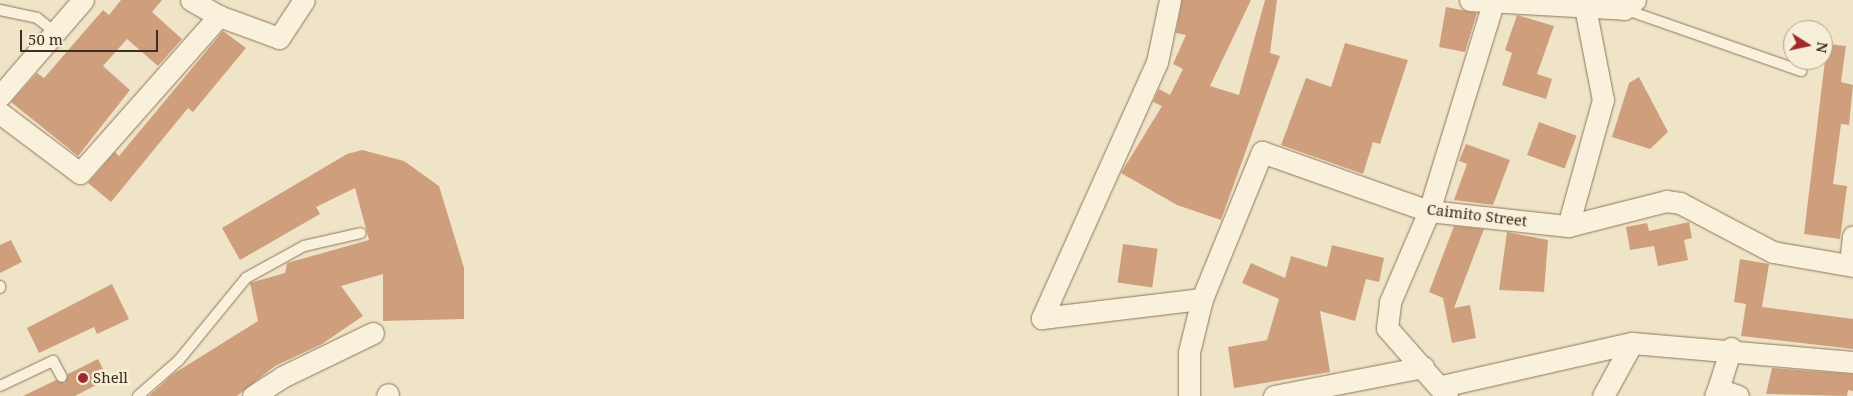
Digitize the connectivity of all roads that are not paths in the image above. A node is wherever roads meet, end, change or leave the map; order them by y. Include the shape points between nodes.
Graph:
1 (83, 0) edge
2 (192, 0) edge
3 (304, 0) edge
4 (1170, 0) edge
5 (1470, 0) edge
6 (1494, 2) edge
7 (1630, 5) edge
8 (1585, 7) junction
9 (0, 10) edge
10 (220, 16) junction
11 (55, 32) junction
12 (1801, 71) dead end
13 (0, 96) edge
14 (0, 113) edge
15 (1429, 210) junction
16 (1568, 226) junction
17 (362, 233) dead end
18 (1853, 236) edge
19 (1852, 266) edge
20 (1202, 299) junction
21 (373, 333) dead end
22 (1632, 343) junction
23 (1731, 348) junction
24 (1853, 362) edge
25 (1424, 366) junction
26 (62, 377) dead end
27 (0, 386) edge
28 (1368, 388) edge
29 (1445, 391) edge
30 (1716, 393) edge
31 (138, 396) edge
32 (253, 396) edge
33 (1189, 396) edge
34 (1274, 396) edge
35 (1603, 396) edge
36 (1738, 396) edge

1 - 11 street
2 - 10 street
3 - 10 street via 279,38
4 - 20 street via 1157,62 1042,318
5 - 6 street
6 - 8 street
6 - 15 street
7 - 8 street
7 - 12 lane
8 - 16 street via 1603,100
9 - 11 lane via 37,18
10 - 14 street via 80,173
11 - 13 street
15 - 16 street, Caimito Street
15 - 20 street, Caimito Street via 1262,152
15 - 25 street via 1390,302 1388,328
16 - 19 street, Caimito Street via 1673,202 1773,252
17 - 31 lane via 304,246 246,278 179,360
18 - 19 street
20 - 33 street, Caimito Street via 1189,352
21 - 32 street via 282,377
22 - 23 street
22 - 29 street
22 - 35 street
23 - 24 street
23 - 30 street
25 - 28 street
25 - 29 street
26 - 27 lane via 53,361
28 - 34 street
30 - 36 street

